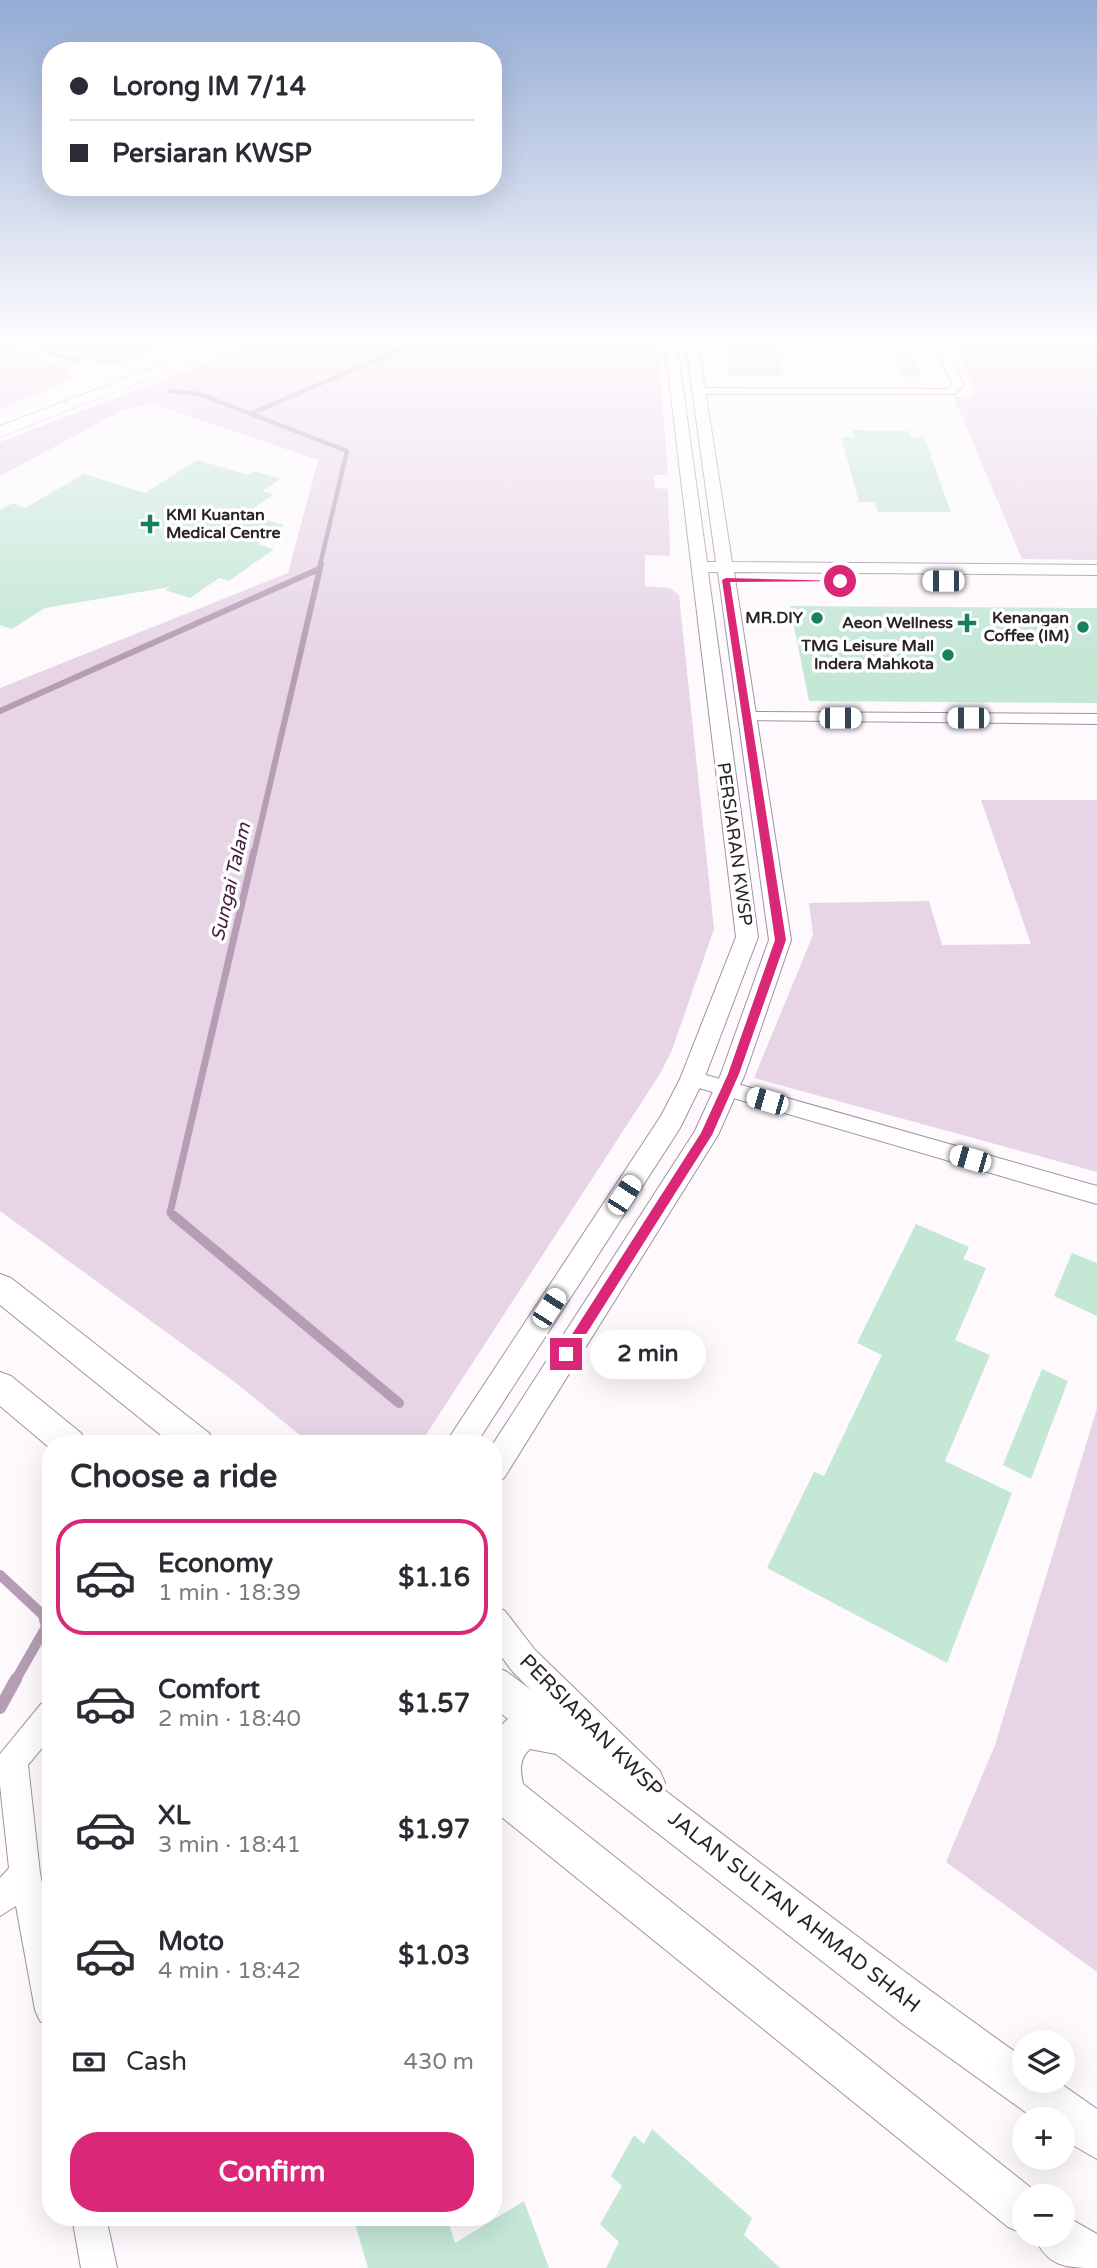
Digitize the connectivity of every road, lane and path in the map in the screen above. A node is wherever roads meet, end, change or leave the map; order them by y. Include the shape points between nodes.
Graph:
1 (685, 444) edge
2 (707, 444) edge
3 (1097, 570) edge
4 (701, 574) junction
5 (725, 574) junction
6 (1097, 583) edge
7 (715, 701) junction
8 (746, 709) junction
9 (1097, 719) edge
10 (692, 1079) junction
11 (727, 1090) junction
12 (1097, 1195) edge
13 (0, 1287) edge
14 (0, 1386) edge
15 (57, 1435) edge
16 (186, 1435) edge
17 (465, 1435) edge
18 (502, 1455) edge
19 (502, 1632) edge
20 (502, 1691) edge
21 (42, 1725) edge
22 (562, 1737) junction
23 (502, 1755) edge
24 (6, 1770) edge
25 (502, 1793) edge
26 (722, 1856) junction
27 (25, 1873) junction
28 (0, 1901) edge
29 (42, 1963) edge
30 (1097, 2136) edge
31 (1012, 2201) edge
32 (90, 2226) edge
33 (1075, 2247) edge
34 (1097, 2262) edge
35 (96, 2265) edge

1 - 4 street, PERSIARAN KWSP
2 - 5 street, PERSIARAN KWSP
3 - 5 street
4 - 5 street
4 - 7 street, PERSIARAN KWSP
5 - 6 street
5 - 8 street, PERSIARAN KWSP
7 - 8 street
7 - 10 street, PERSIARAN KWSP via 747,937
8 - 9 street
8 - 11 street, PERSIARAN KWSP via 780,940
10 - 11 street
10 - 17 street, PERSIARAN KWSP via 653,1150
11 - 12 street
11 - 18 street, PERSIARAN KWSP via 698,1149
13 - 16 main road
14 - 15 main road
19 - 26 street, PERSIARAN KWSP via 524,1661
20 - 22 main road, JALAN SULTAN AHMAD SHAH
21 - 24 street
22 - 23 main road via 527,1729 506,1744
22 - 26 main road, JALAN SULTAN AHMAD SHAH
24 - 27 street
25 - 31 main road
26 - 30 main road, JALAN SULTAN AHMAD SHAH via 919,2010
27 - 28 street
27 - 29 street
32 - 35 street
33 - 34 main road

